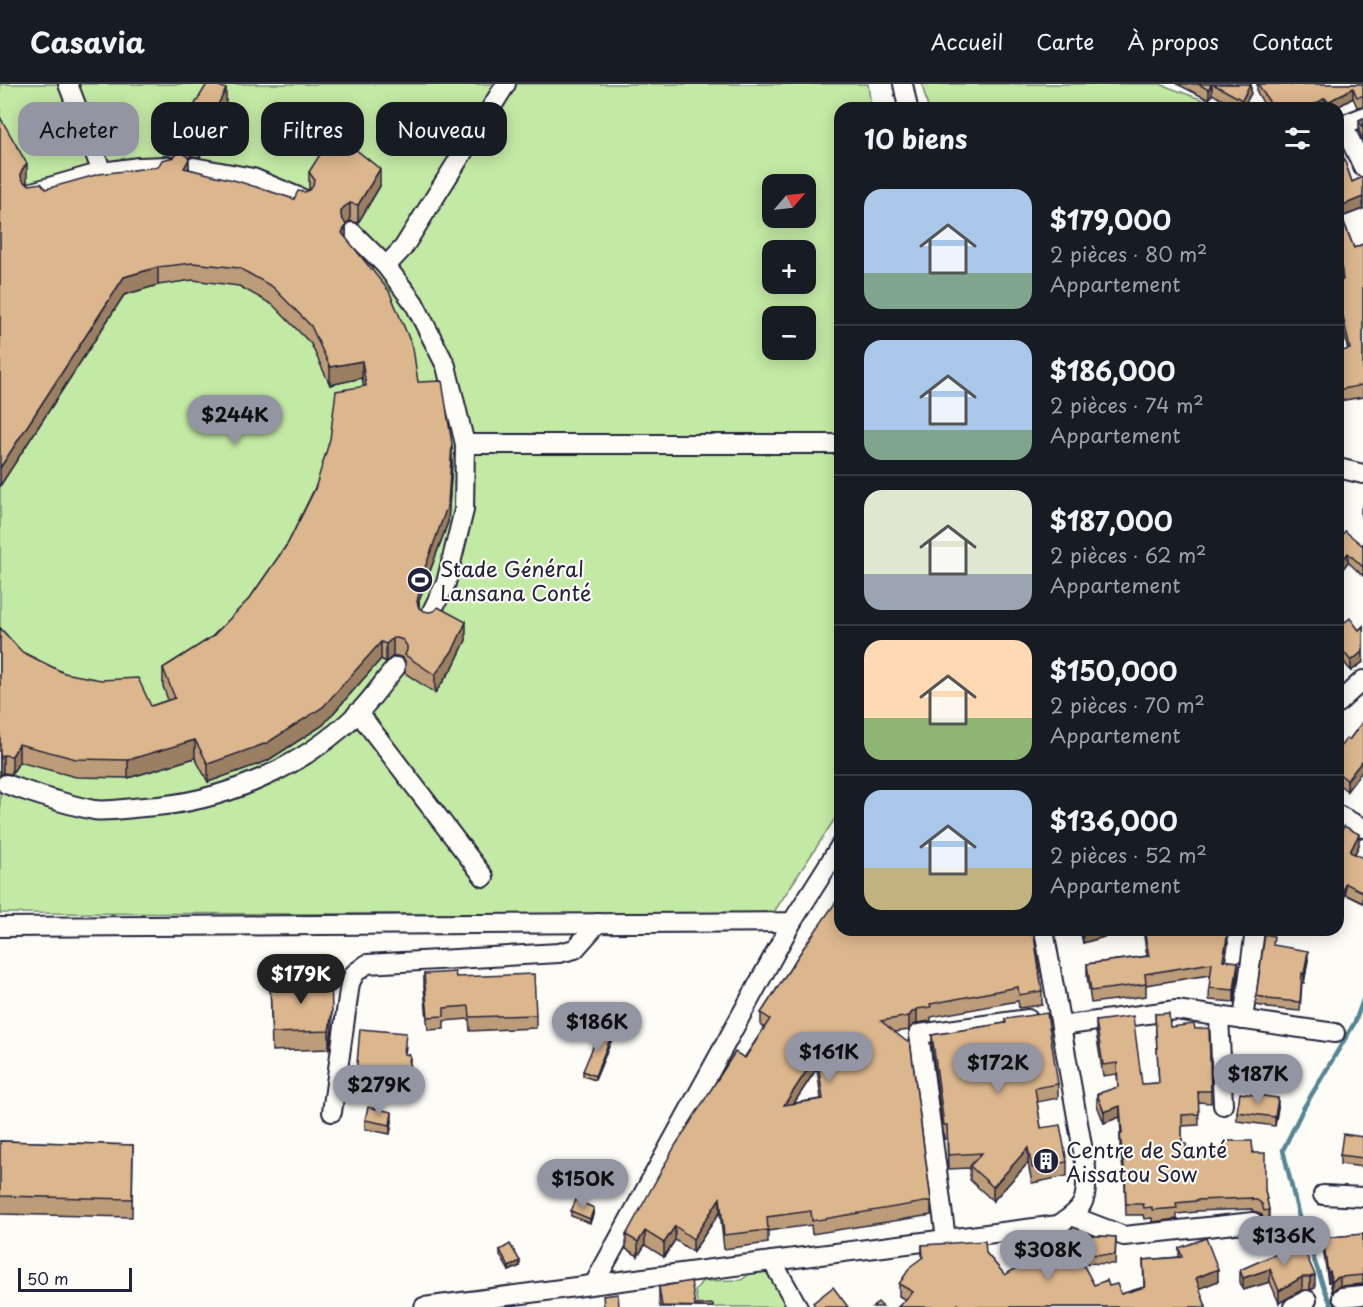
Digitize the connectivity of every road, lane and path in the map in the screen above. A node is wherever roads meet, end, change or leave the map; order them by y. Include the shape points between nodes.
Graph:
1 (68, 84) edge
2 (506, 84) edge
3 (903, 84) edge
4 (907, 102) edge
5 (1363, 117) edge
6 (1344, 125) edge
7 (1344, 132) edge
8 (168, 166) edge
9 (194, 167) dead end
10 (1363, 167) edge
11 (102, 172) junction
12 (32, 192) edge
13 (303, 199) edge
14 (352, 232) dead end
15 (386, 266) junction
16 (465, 444) junction
17 (834, 444) edge
18 (1344, 469) edge
19 (1363, 474) edge
20 (428, 620) edge
21 (396, 667) dead end
22 (1363, 680) edge
23 (1344, 697) edge
24 (358, 712) junction
25 (6, 784) dead end
26 (1344, 818) edge
27 (1363, 828) edge
28 (834, 856) edge
29 (484, 877) dead end
30 (792, 922) junction
31 (598, 923) junction
32 (0, 927) edge
33 (1045, 936) edge
34 (1254, 936) edge
35 (1219, 1016) junction
36 (1060, 1020) junction
37 (1243, 1020) junction
38 (1335, 1033) dead end
39 (1223, 1105) dead end
40 (332, 1112) dead end
41 (1323, 1195) dead end
42 (1363, 1197) edge
43 (1072, 1216) junction
44 (1253, 1222) dead end
45 (945, 1239) junction
46 (772, 1261) junction
47 (594, 1284) junction
48 (1363, 1295) edge
49 (1342, 1298) dead end
50 (424, 1307) edge
51 (798, 1307) edge

1 - 11 street
2 - 15 street via 403,248
3 - 4 street
5 - 6 street
7 - 10 street
8 - 11 street
9 - 13 street via 253,178
11 - 12 street
14 - 15 street
15 - 16 street via 414,303 446,366
16 - 17 street
16 - 20 street via 464,510 446,583
18 - 19 street
21 - 24 street
22 - 23 street
24 - 25 street via 317,748 219,795 160,807 96,810
24 - 29 street
26 - 27 street
28 - 30 street
30 - 31 street
30 - 47 street
31 - 32 street
31 - 40 street via 575,949 559,954 367,964 350,983
33 - 36 street
34 - 37 street
35 - 36 street via 1176,1010
35 - 37 street
35 - 39 street
36 - 43 street via 1086,1168 1087,1192
36 - 45 street via 919,1034
37 - 38 street
41 - 42 street
43 - 44 street via 1124,1236
43 - 45 street via 1058,1225
45 - 46 street
46 - 47 street
46 - 51 street
47 - 50 street
48 - 49 street

